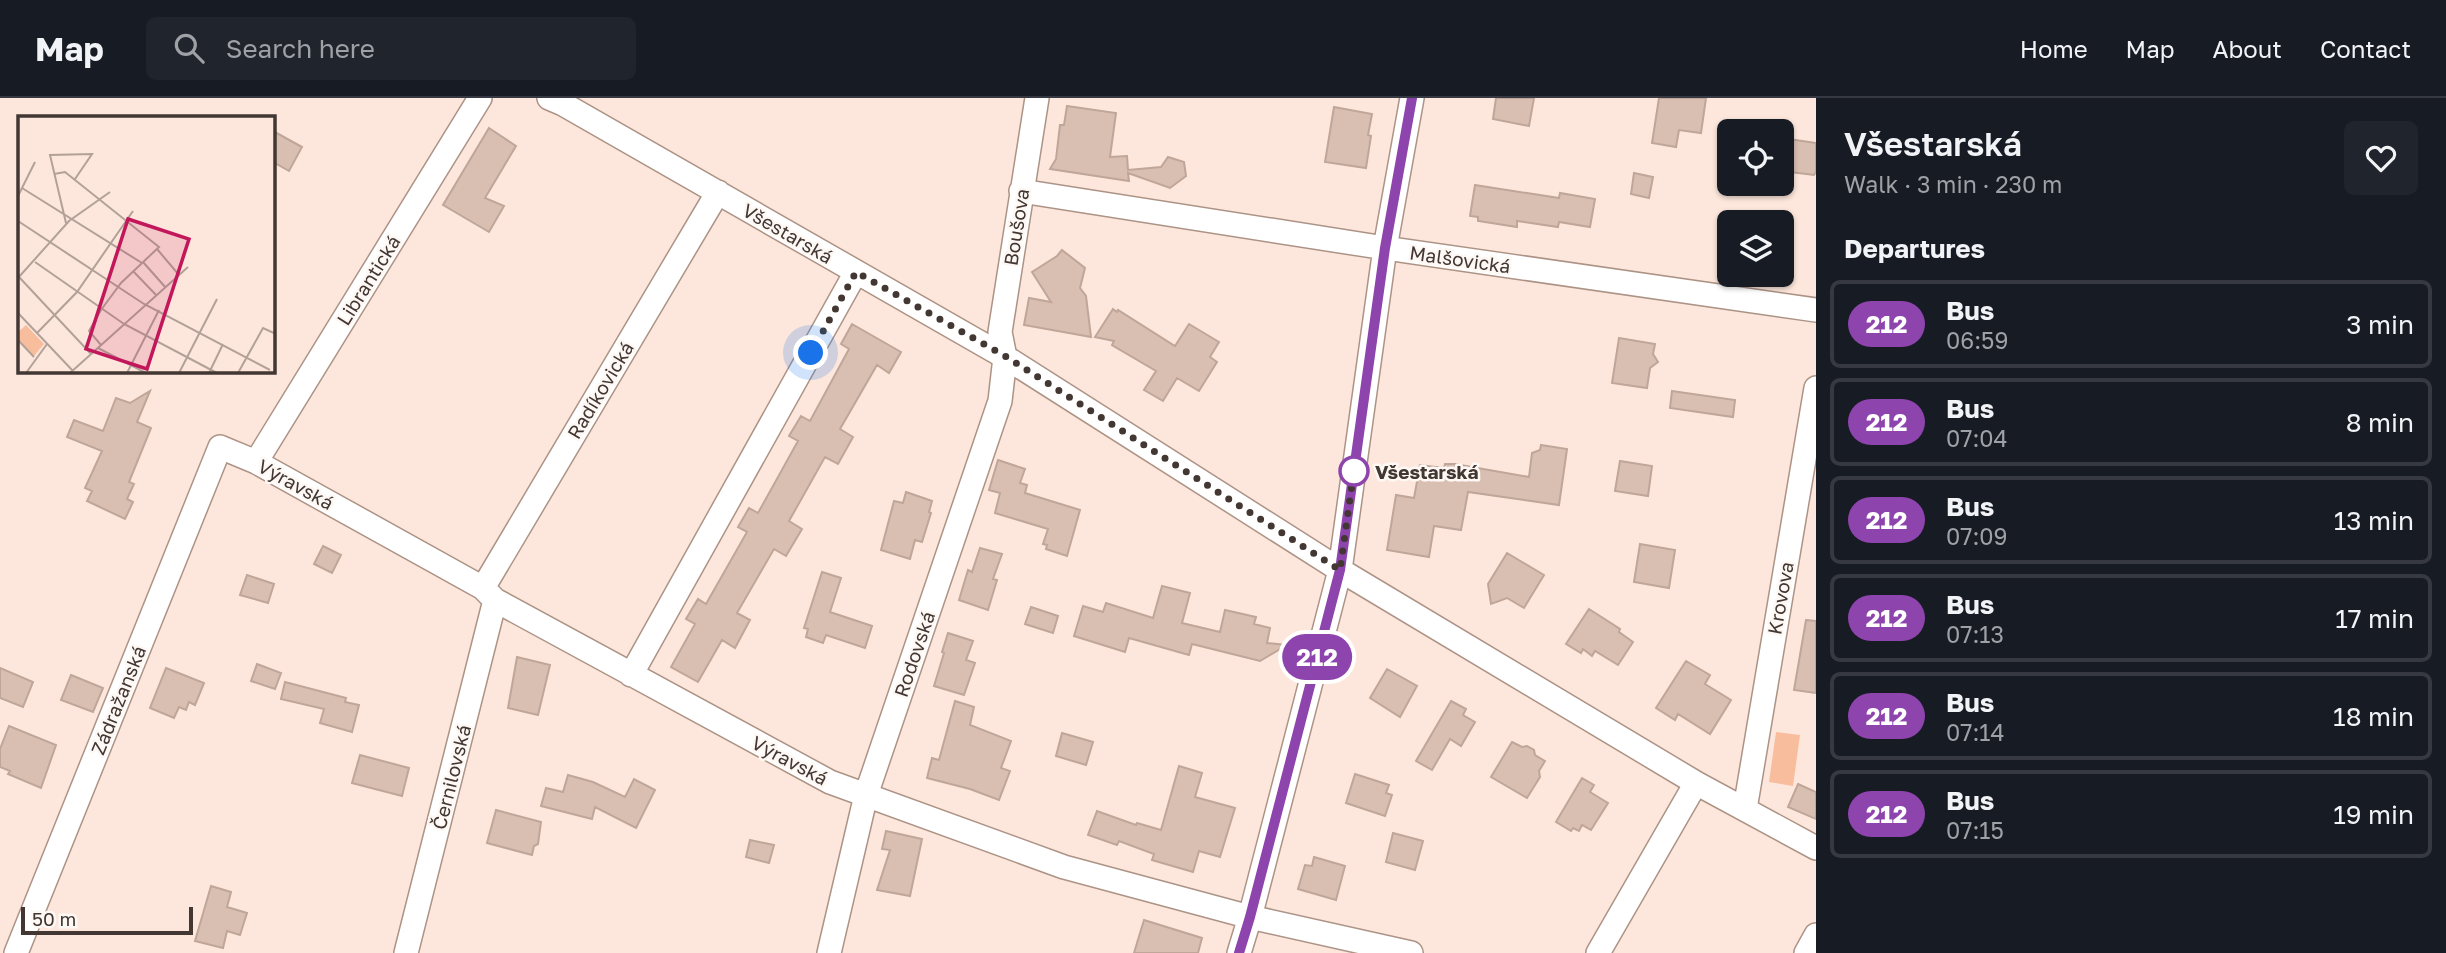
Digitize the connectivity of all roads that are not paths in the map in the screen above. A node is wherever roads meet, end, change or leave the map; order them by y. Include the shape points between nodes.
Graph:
1 (480, 98) edge
2 (548, 98) edge
3 (1037, 98) edge
4 (1412, 98) edge
5 (1021, 191) junction
6 (718, 192) junction
7 (1385, 248) junction
8 (856, 272) junction
9 (1816, 310) edge
10 (1005, 356) junction
11 (1816, 388) edge
12 (220, 447) joint
13 (256, 462) junction
14 (1340, 570) junction
15 (489, 594) junction
16 (631, 675) junction
17 (1696, 783) junction
18 (866, 795) junction
19 (1745, 808) junction
20 (1816, 848) edge
21 (1250, 917) junction
22 (1816, 935) edge
23 (16, 953) edge
24 (406, 953) edge
25 (829, 953) edge
26 (1239, 953) edge
27 (1410, 953) edge
28 (1598, 953) edge
29 (1806, 953) edge

1 - 13 street, Librantická
2 - 6 street, Všestarská
3 - 5 street, Boušova
4 - 7 street
5 - 7 street, Malšovická
5 - 10 street, Boušova via 1000,332
6 - 8 street, Všestarská
6 - 15 street, Radíkovická
7 - 9 street, Malšovická
7 - 14 street
8 - 10 street, Všestarská
8 - 16 street
10 - 14 street, Všestarská
10 - 18 street, Rodovská via 1000,401
11 - 19 street, Krovova
12 - 13 street, Výravská
12 - 23 street, Zádražanská
13 - 15 street, Výravská
14 - 17 street, Všestarská
14 - 21 street
15 - 16 street, Výravská
15 - 24 street, Černilovská
16 - 18 street, Výravská via 830,782
17 - 19 street, Všestarská
17 - 28 street
18 - 21 street, Výravská via 1064,867
18 - 25 street, Rodovská
19 - 20 street, Všestarská
21 - 26 street
21 - 27 street, Výravská
22 - 29 street

